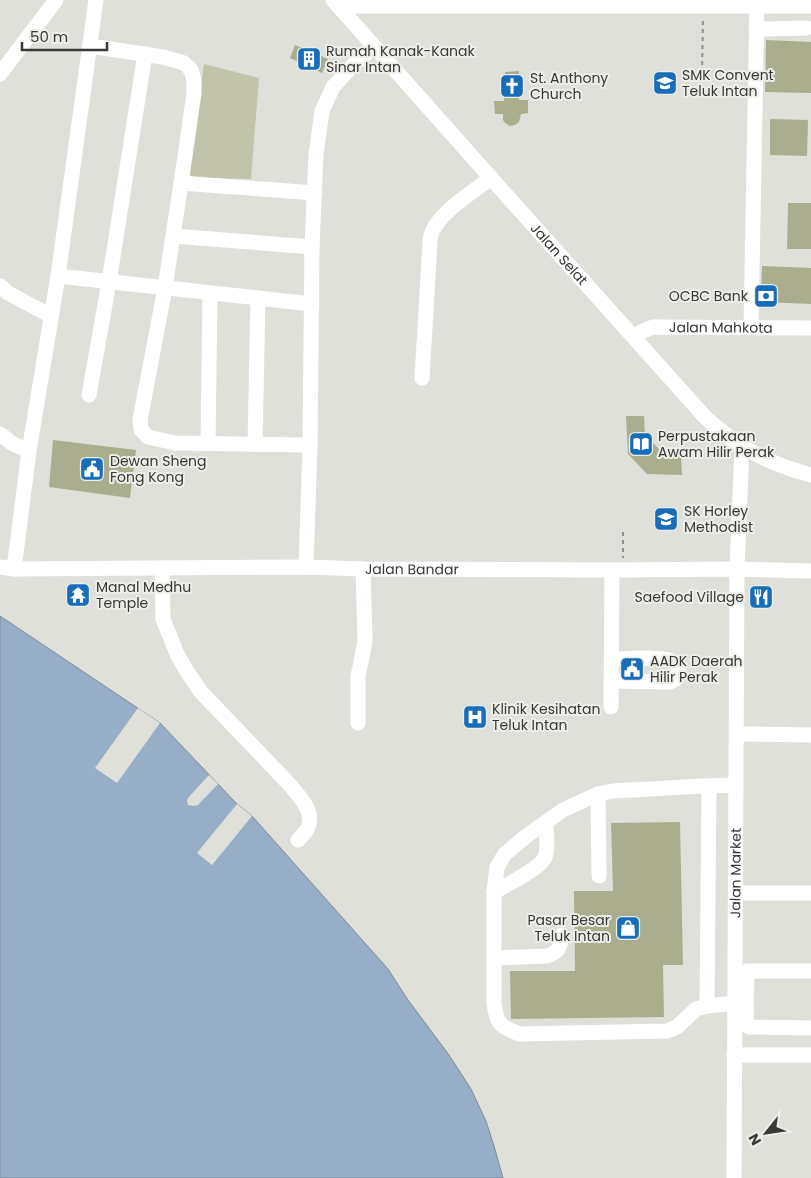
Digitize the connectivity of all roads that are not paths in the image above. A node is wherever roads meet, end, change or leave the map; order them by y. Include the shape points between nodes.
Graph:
1 (56, 0) edge
2 (96, 0) edge
3 (336, 3) edge
4 (756, 3) edge
5 (811, 6) edge
6 (806, 28) dead end
7 (756, 29) junction
8 (90, 46) junction
9 (374, 47) junction
10 (0, 52) edge
11 (16, 53) junction
12 (145, 54) junction
13 (0, 74) edge
14 (491, 178) junction
15 (181, 183) junction
16 (315, 193) junction
17 (173, 236) junction
18 (312, 247) junction
19 (58, 276) junction
20 (109, 282) junction
21 (0, 286) edge
22 (165, 288) junction
23 (210, 293) junction
24 (258, 298) junction
25 (312, 304) junction
26 (51, 316) junction
27 (752, 327) junction
28 (811, 328) edge
29 (634, 336) junction
30 (422, 378) dead end
31 (89, 394) dead end
32 (0, 434) edge
33 (208, 444) junction
34 (255, 444) junction
35 (310, 445) junction
36 (742, 446) junction
37 (29, 451) junction
38 (811, 475) edge
39 (306, 567) junction
40 (7, 568) edge
41 (162, 568) junction
42 (363, 569) junction
43 (737, 569) junction
44 (617, 570) junction
45 (811, 571) edge
46 (612, 659) junction
47 (612, 681) junction
48 (611, 707) dead end
49 (358, 723) dead end
50 (737, 734) junction
51 (811, 735) edge
52 (736, 785) junction
53 (709, 786) junction
54 (598, 794) junction
55 (546, 822) junction
56 (298, 840) dead end
57 (599, 876) dead end
58 (494, 892) junction
59 (736, 893) junction
60 (811, 893) edge
61 (562, 935) dead end
62 (494, 958) junction
63 (811, 971) edge
64 (735, 1003) junction
65 (707, 1006) junction
66 (811, 1028) edge
67 (734, 1055) junction
68 (811, 1055) edge
69 (734, 1178) edge

1 - 11 street
2 - 8 street
3 - 4 street via 704,7
3 - 9 street, Jalan Selat
4 - 5 street
4 - 7 street
6 - 7 street
7 - 27 street
8 - 12 street
8 - 19 street
9 - 14 street, Jalan Selat
9 - 16 street via 339,79 322,112
10 - 11 street
11 - 13 street
12 - 15 street via 184,63 193,75 194,93
12 - 20 street
14 - 29 street, Jalan Selat
14 - 30 street via 446,212 432,233
15 - 16 street
15 - 17 street
16 - 18 street
17 - 18 street
17 - 22 street
18 - 25 street
19 - 20 street
19 - 26 street
20 - 22 street
20 - 31 street
21 - 26 street
22 - 23 street
22 - 33 street via 140,420 141,430 148,437 160,440
23 - 24 street
23 - 33 street
24 - 25 street
24 - 34 street
25 - 35 street
26 - 37 street
27 - 28 street, Jalan Mahkota
27 - 29 street, Jalan Mahkota via 653,327
29 - 36 street, Jalan Selat via 705,417
32 - 37 street
33 - 34 street
34 - 35 street
35 - 39 street
36 - 38 street, Jalan Selat via 779,465
36 - 43 street, Jalan Market
37 - 40 street
39 - 41 street, Jalan Bandar
39 - 42 street, Jalan Bandar
40 - 41 street, Jalan Bandar
41 - 56 street via 163,619 177,654 201,692 303,801 310,817 308,828
42 - 44 street, Jalan Bandar
42 - 49 street via 364,640 358,676
43 - 44 street, Jalan Bandar
43 - 45 street, Jalan Bandar
43 - 50 street, Jalan Market
44 - 46 street
46 - 47 street
46 - 47 street via 670,660 679,671 675,680 670,682
47 - 48 street
50 - 51 street
50 - 52 street, Jalan Market
52 - 53 street
52 - 59 street, Jalan Market
53 - 54 street
53 - 65 street
54 - 55 street via 563,810
54 - 57 street
55 - 58 street via 505,854 497,867
55 - 58 street via 545,857 540,864
58 - 62 street
59 - 60 street
59 - 64 street, Jalan Market
61 - 62 street via 560,948 547,956
62 - 65 street via 497,1019 505,1028 519,1034 667,1031 677,1027 696,1009
63 - 66 street via 747,971 746,1024 749,1027
64 - 65 street
64 - 67 street, Jalan Market
67 - 68 street
67 - 69 street, Jalan Market

